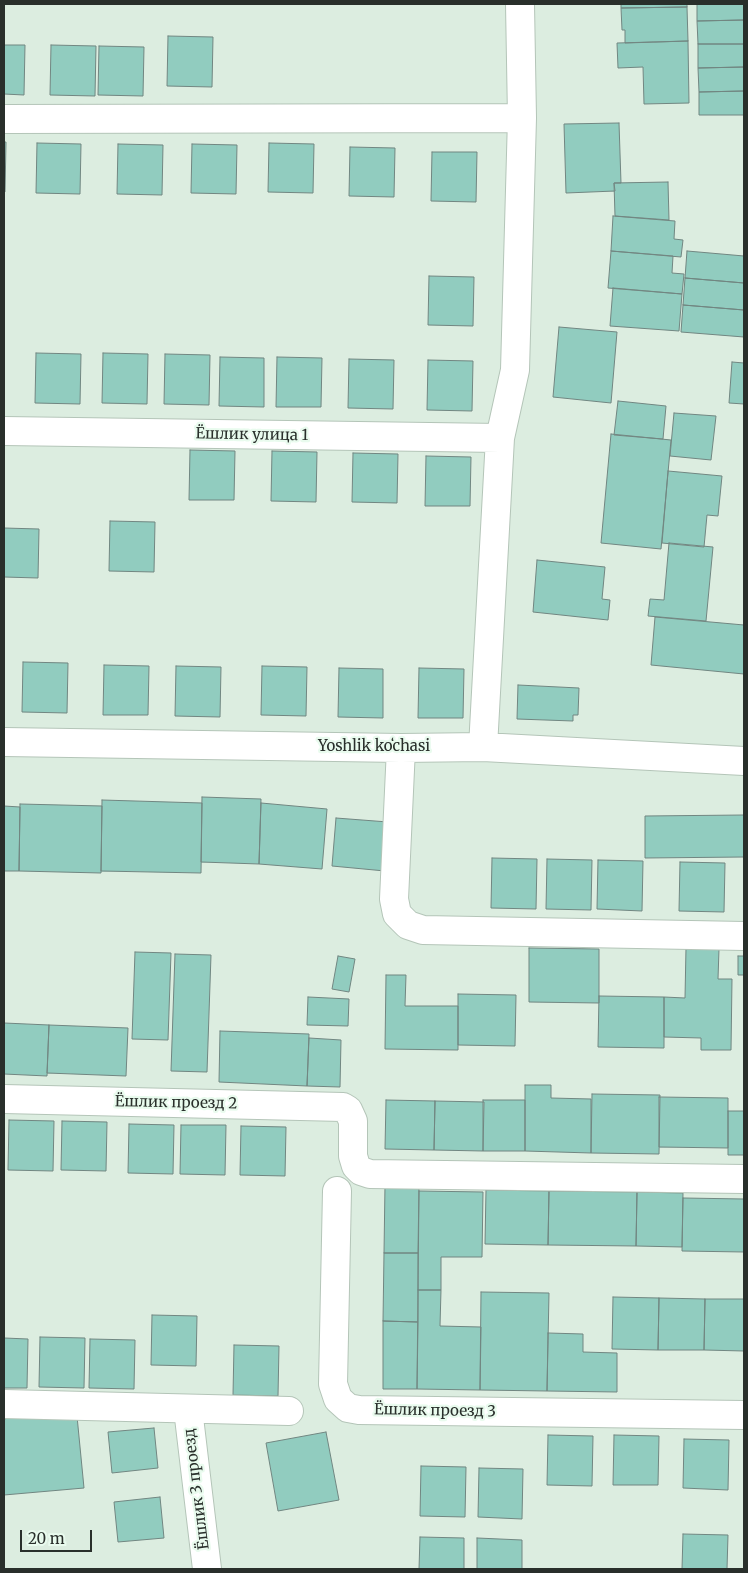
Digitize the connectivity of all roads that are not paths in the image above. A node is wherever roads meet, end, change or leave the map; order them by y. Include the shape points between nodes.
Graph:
1 (520, 4) edge
2 (522, 118) junction
3 (4, 119) edge
4 (4, 432) edge
5 (500, 438) junction
6 (4, 742) edge
7 (483, 747) junction
8 (401, 748) junction
9 (744, 761) edge
10 (744, 936) edge
11 (4, 1099) edge
12 (744, 1178) edge
13 (337, 1191) dead end
14 (4, 1404) edge
15 (188, 1409) junction
16 (289, 1411) dead end
17 (744, 1415) edge
18 (207, 1569) edge

1 - 2 street
2 - 3 street
2 - 5 street via 515,370
4 - 5 street, Ёшлик улица 1
5 - 7 street
6 - 8 street, Yoshlik koʻchasi
7 - 8 street, Yoshlik koʻchasi
7 - 9 street, Yoshlik koʻchasi
8 - 10 street via 394,899 397,914 408,925 423,930
11 - 12 street, Ёшлик проезд 2 via 343,1107 353,1121 356,1166 370,1174
13 - 17 street, Ёшлик проезд 3 via 334,1384 338,1399 348,1408
14 - 15 street
15 - 16 street
15 - 18 street, Ёшлик 3 проезд

